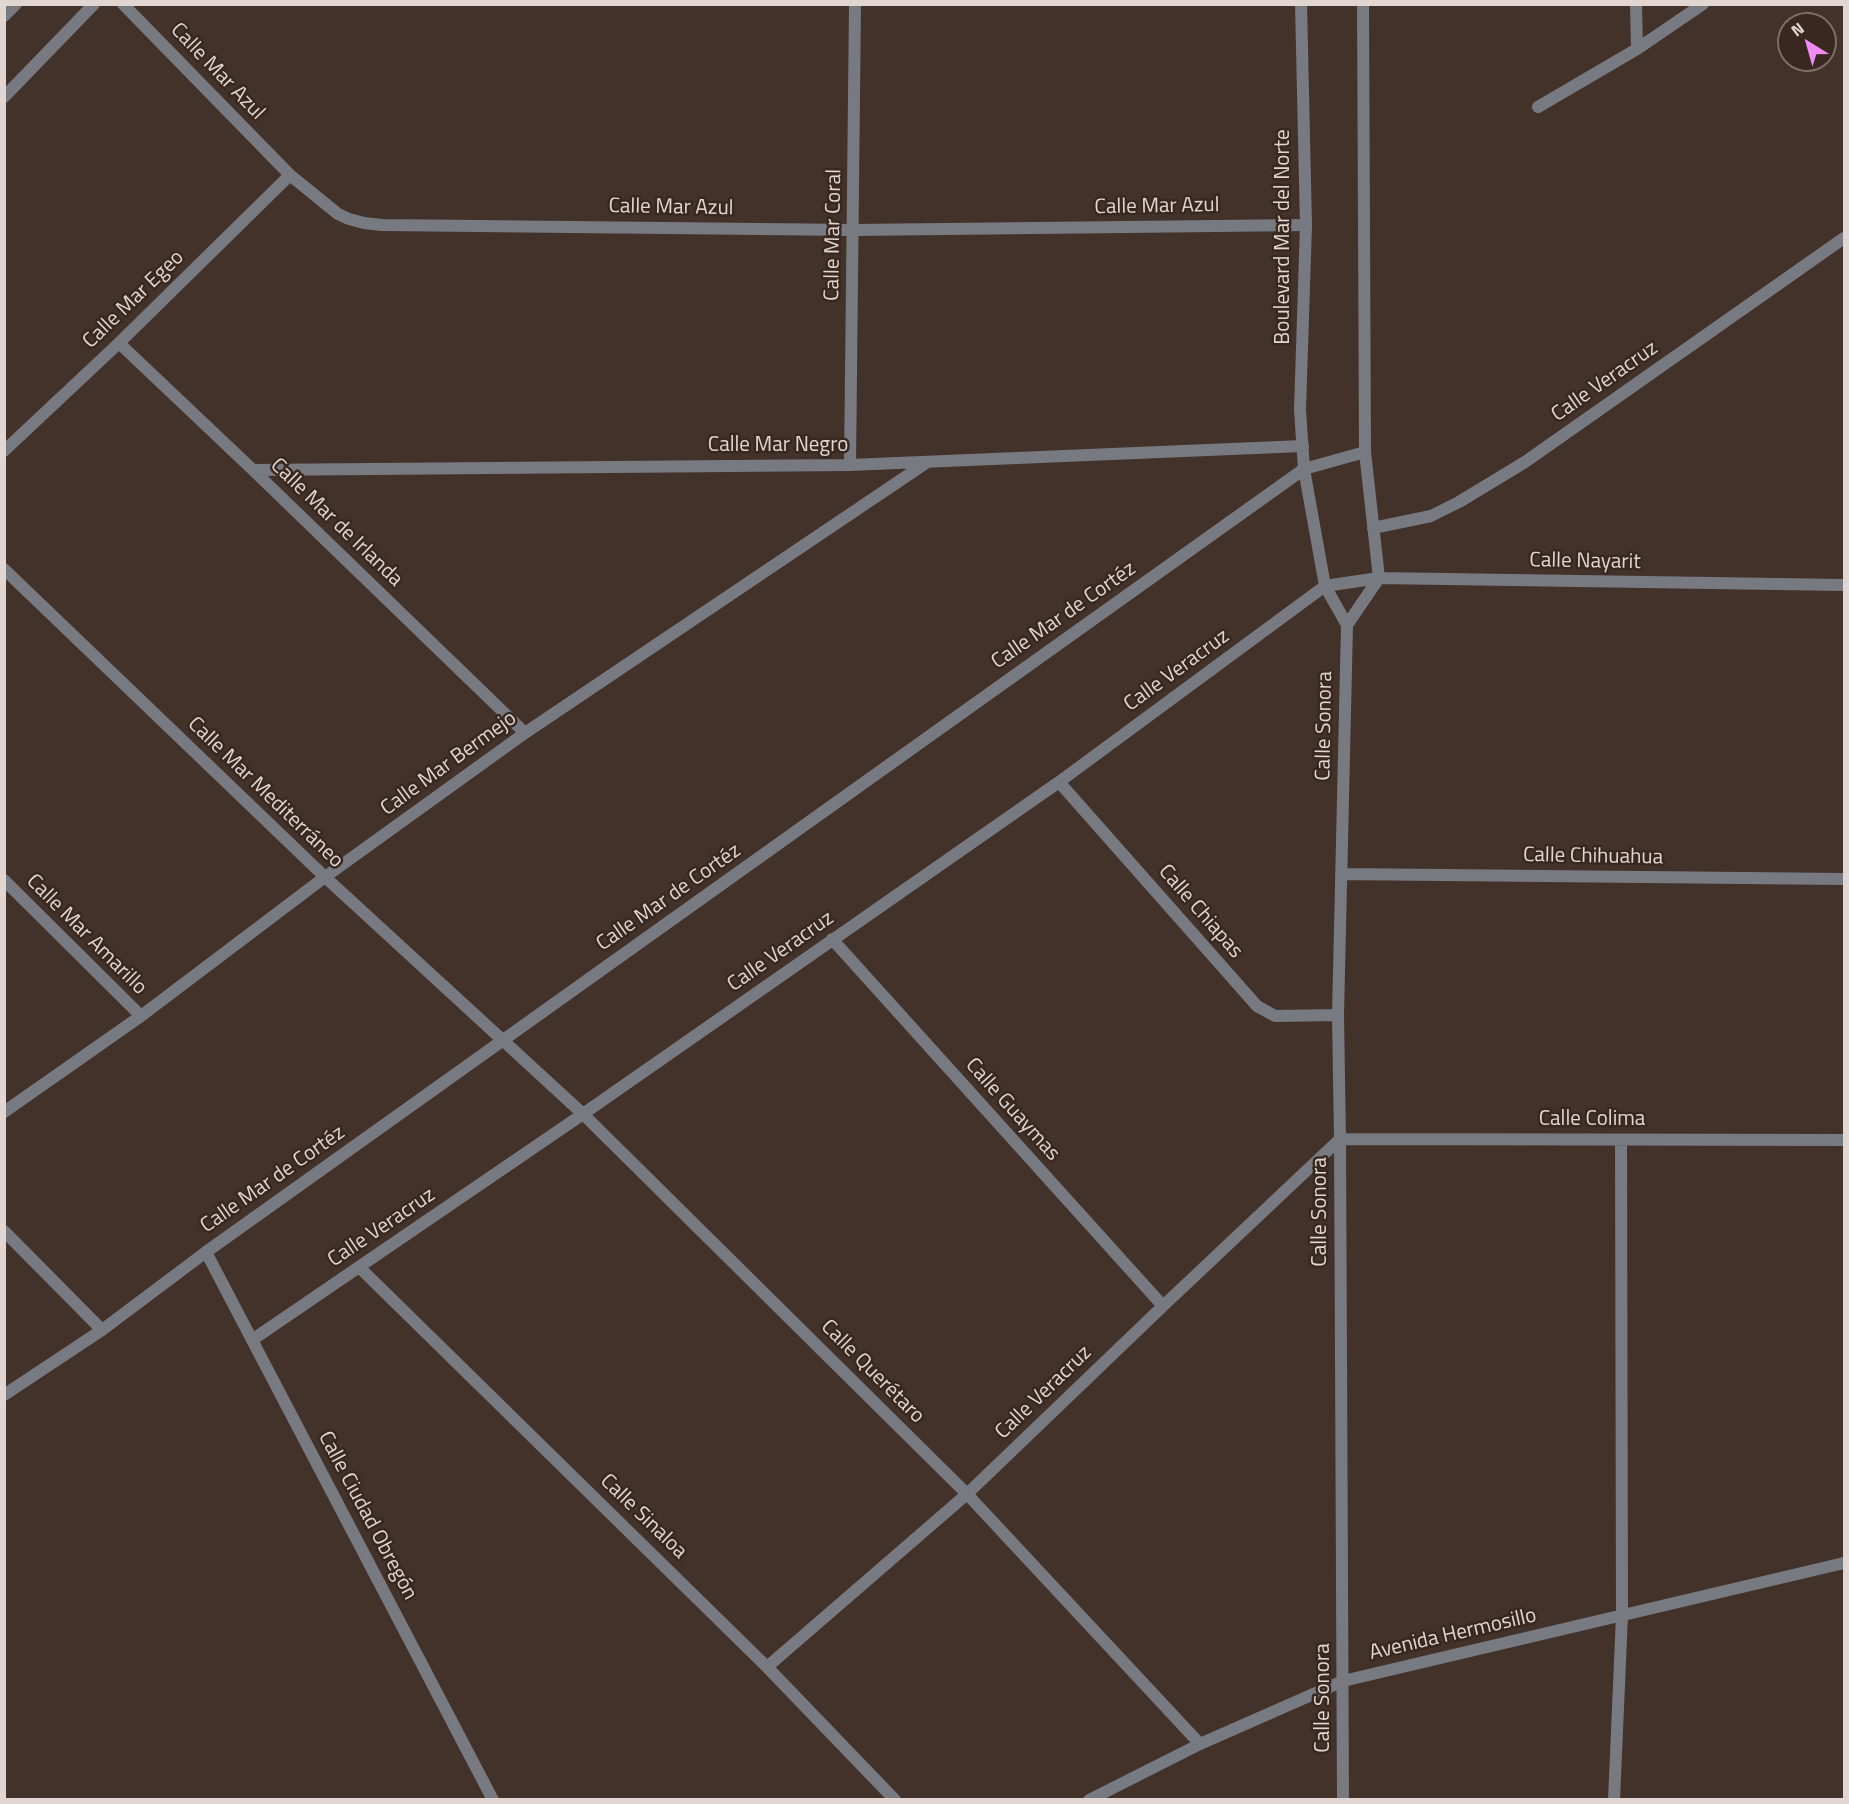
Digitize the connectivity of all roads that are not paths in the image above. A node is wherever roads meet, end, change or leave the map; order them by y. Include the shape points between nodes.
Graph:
1 (16, 4) edge
2 (94, 4) edge
3 (123, 4) edge
4 (855, 4) edge
5 (1301, 4) edge
6 (1363, 4) edge
7 (1636, 4) edge
8 (1703, 4) edge
9 (4, 16) edge
10 (1637, 49) junction
11 (4, 96) edge
12 (1538, 107) dead end
13 (290, 175) junction
14 (1306, 225) junction
15 (854, 230) junction
16 (1845, 238) edge
17 (119, 343) junction
18 (1303, 446) junction
19 (4, 451) edge
20 (1365, 452) junction
21 (926, 463) junction
22 (850, 465) junction
23 (1304, 469) junction
24 (253, 470) junction
25 (1373, 528) junction
26 (4, 569) edge
27 (1378, 578) junction
28 (1845, 585) edge
29 (1325, 586) junction
30 (1347, 625) junction
31 (525, 733) junction
32 (1059, 782) junction
33 (1341, 874) junction
34 (325, 877) junction
35 (1845, 879) edge
36 (4, 880) edge
37 (832, 939) junction
38 (1338, 1015) junction
39 (141, 1016) junction
40 (503, 1040) junction
41 (4, 1112) edge
42 (583, 1114) junction
43 (1340, 1139) junction
44 (1621, 1140) junction
45 (1845, 1140) edge
46 (4, 1231) edge
47 (206, 1252) junction
48 (359, 1267) junction
49 (1163, 1306) junction
50 (102, 1330) junction
51 (252, 1340) junction
52 (4, 1395) edge
53 (967, 1494) junction
54 (1845, 1563) edge
55 (1622, 1615) junction
56 (767, 1667) junction
57 (1343, 1681) junction
58 (1200, 1744) junction
59 (493, 1800) edge
60 (895, 1800) edge
61 (1089, 1800) edge
62 (1343, 1800) edge
63 (1614, 1800) edge

1 - 9 street
2 - 11 street
3 - 13 street, Calle Mar Azul
4 - 15 street, Calle Mar Coral
5 - 14 street, Boulevard Mar del Norte
6 - 20 street
7 - 10 street
8 - 10 street
10 - 12 street
13 - 15 street, Calle Mar Azul via 338,214 382,225
13 - 17 street, Calle Mar Egeo
14 - 15 street, Calle Mar Azul
14 - 18 street, Boulevard Mar del Norte via 1300,410
15 - 22 street, Calle Mar Coral
16 - 25 street, Calle Veracruz via 1469,497 1431,516
17 - 19 street, Calle Mar Egeo
17 - 24 street, Calle Mar de Irlanda
18 - 21 street, Calle Mar Negro
18 - 23 street, Boulevard Mar del Norte
20 - 23 street, Calle Mar de Cortéz
20 - 25 street
21 - 22 street, Calle Mar Negro
21 - 31 street, Calle Mar Bermejo
22 - 24 street, Calle Mar Negro
23 - 29 street
23 - 40 street, Calle Mar de Cortéz
24 - 31 street, Calle Mar de Irlanda
25 - 27 street
26 - 34 street, Calle Mar Mediterráneo
27 - 28 street, Calle Nayarit
27 - 29 street, Calle Nayarit
27 - 30 street
29 - 30 street
29 - 32 street, Calle Veracruz
30 - 33 street, Calle Sonora
31 - 34 street, Calle Mar Bermejo
32 - 37 street, Calle Veracruz
32 - 38 street, Calle Chiapas via 1257,1006 1275,1016
33 - 35 street, Calle Chihuahua
33 - 38 street, Calle Sonora
34 - 39 street, Calle Mar Bermejo
34 - 40 street, Calle Mar Mediterráneo
36 - 39 street, Calle Mar Amarillo
37 - 42 street, Calle Veracruz
37 - 49 street, Calle Guaymas
38 - 43 street, Calle Sonora
39 - 41 street, Calle Mar Bermejo
40 - 42 street, Calle Querétaro
40 - 47 street, Calle Mar de Cortéz
42 - 48 street, Calle Veracruz
42 - 53 street, Calle Querétaro
43 - 44 street, Calle Colima
43 - 49 street, Calle Veracruz
43 - 57 street, Calle Sonora
44 - 45 street, Calle Colima
44 - 55 street
46 - 50 street
47 - 50 street, Calle Mar de Cortéz
47 - 51 street, Calle Ciudad Obregón
48 - 51 street, Calle Veracruz
48 - 56 street, Calle Sinaloa
49 - 53 street, Calle Veracruz
50 - 52 street, Calle Mar de Cortéz
51 - 59 street, Calle Ciudad Obregón
53 - 56 street, Calle Veracruz
53 - 58 street, Calle Querétaro
54 - 55 street, Avenida Hermosillo
55 - 57 street, Avenida Hermosillo
55 - 63 street
56 - 60 street, Calle Sinaloa
57 - 58 street, Avenida Hermosillo
57 - 62 street, Calle Sonora
58 - 61 street, Avenida Hermosillo

